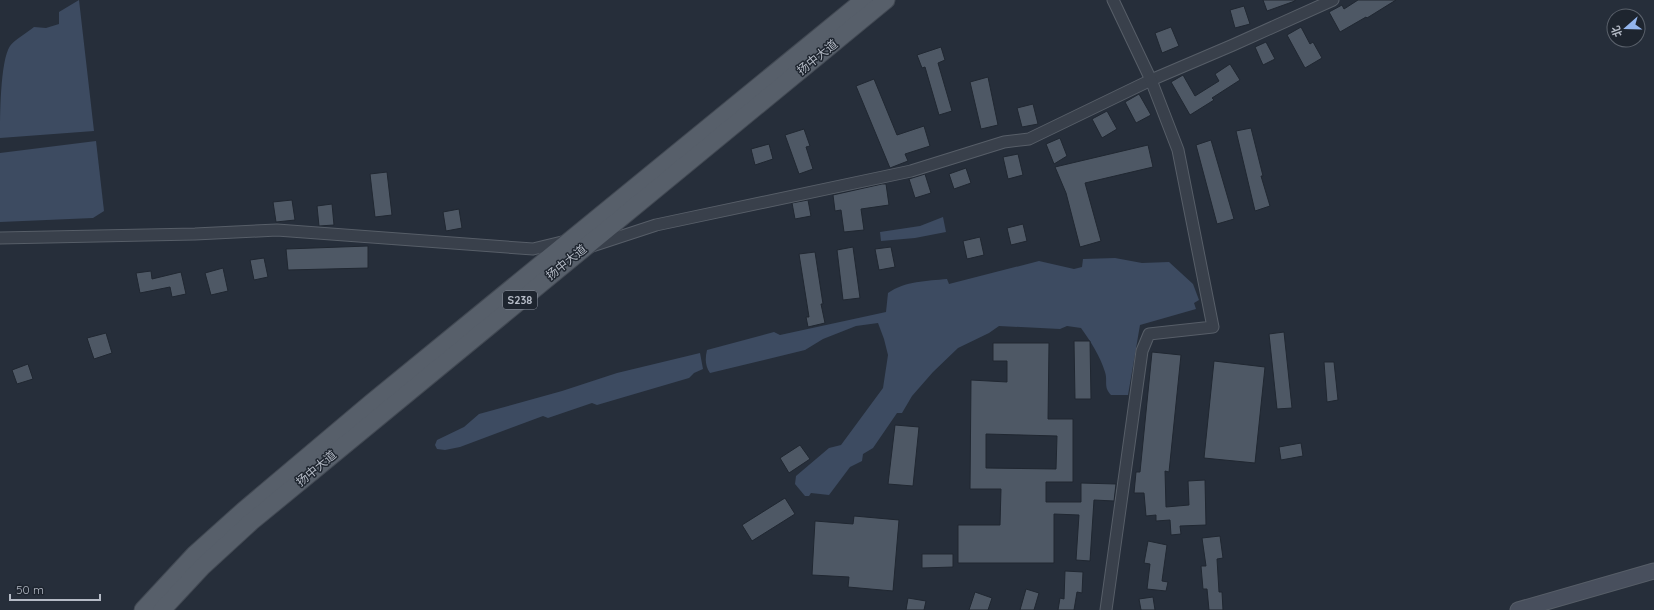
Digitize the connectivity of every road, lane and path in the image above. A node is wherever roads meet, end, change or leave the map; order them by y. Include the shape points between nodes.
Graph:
1 (864, 0) edge
2 (886, 0) edge
3 (1113, 0) edge
4 (1333, 0) edge
5 (1151, 80) junction
6 (0, 238) edge
7 (576, 245) junction
8 (1654, 571) edge
9 (143, 610) edge
10 (162, 610) edge
11 (1106, 610) edge
12 (1518, 610) edge

1 - 7 main road, 扬中大道 / S238
2 - 7 main road, 扬中大道 / S238
3 - 5 street
4 - 5 street
5 - 7 street via 1029,139 1004,142 911,170 656,225
5 - 11 street via 1178,150 1213,327 1148,334 1142,351
6 - 7 street via 277,230 533,249
7 - 9 main road, 扬中大道 / S238 via 243,511 195,554
7 - 10 main road, 扬中大道 / S238 via 251,522 202,567
8 - 12 main road

